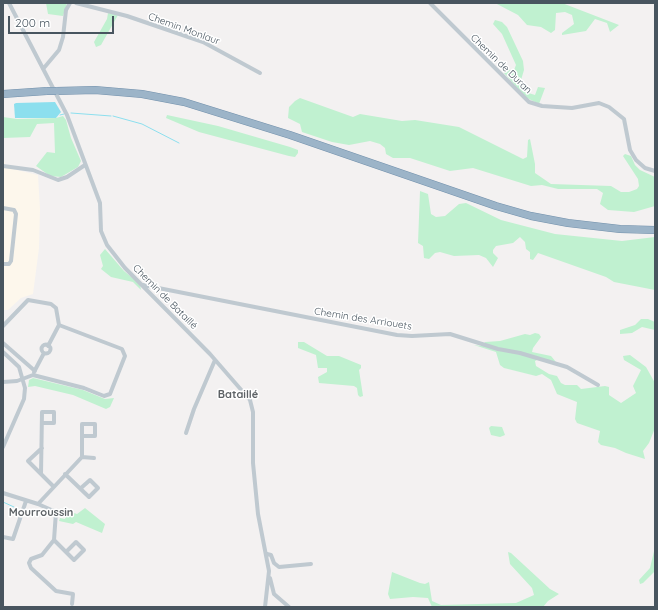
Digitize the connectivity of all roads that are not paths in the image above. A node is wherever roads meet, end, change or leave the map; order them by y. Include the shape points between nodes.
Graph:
1 (9, 3) edge
2 (70, 3) edge
3 (76, 3) edge
4 (430, 3) edge
5 (43, 69) junction
6 (260, 73) dead end
7 (3, 94) edge
8 (3, 166) edge
9 (85, 166) junction
10 (655, 171) edge
11 (3, 208) edge
12 (655, 230) edge
13 (3, 264) edge
14 (143, 284) junction
15 (58, 325) junction
16 (3, 326) edge
17 (3, 343) edge
18 (3, 352) edge
19 (215, 360) junction
20 (34, 373) junction
21 (24, 379) junction
22 (3, 382) edge
23 (598, 385) dead end
24 (42, 423) dead end
25 (186, 434) dead end
26 (82, 436) dead end
27 (4, 442) edge
28 (3, 447) edge
29 (42, 448) junction
30 (82, 457) junction
31 (94, 458) dead end
32 (41, 474) junction
33 (65, 474) junction
34 (53, 486) junction
35 (81, 488) dead end
36 (3, 492) edge
37 (26, 501) junction
38 (38, 504) junction
39 (56, 512) junction
40 (64, 513) dead end
41 (3, 537) edge
42 (54, 540) junction
43 (66, 552) dead end
44 (267, 554) dead end
45 (311, 564) dead end
46 (269, 572) junction
47 (72, 604) dead end
48 (265, 607) edge
49 (288, 607) edge

1 - 5 street, Chemin de Bataillé
2 - 5 street via 66,10 59,50
3 - 6 street, Chemin Monlaur via 127,16 203,42
4 - 10 street, Chemin de Duran via 529,102 542,106 572,108 599,103 609,107 624,119 630,149 636,160 645,168
5 - 9 street, Chemin de Bataillé via 67,115
7 - 12 highway, bridge via 110,91 184,102 530,216 590,226
8 - 9 street via 34,170 58,180
9 - 14 street, Chemin de Bataillé via 100,204 101,231 107,245 124,268
11 - 13 street via 14,210 16,214 11,261 9,264
14 - 19 street, Chemin de Bataillé
14 - 23 street, Chemin des Arriouets via 397,335 439,333 458,336 567,368
15 - 16 street via 56,308 53,305 32,300 26,302
15 - 20 street via 48,346 42,347 44,353
15 - 20 street via 124,351 125,356 110,394 100,396 84,388
17 - 20 street
18 - 21 street via 19,367
19 - 25 street
19 - 46 street, Chemin de Bataillé via 248,396 252,405 253,463 258,514
20 - 21 street
21 - 22 street
21 - 27 street via 24,399
24 - 29 street
26 - 30 street
27 - 28 street
29 - 32 street
29 - 32 street via 28,461
30 - 31 street
30 - 33 street
32 - 34 street
33 - 34 street
33 - 35 street
34 - 38 street
36 - 37 street
37 - 38 street
37 - 41 street via 13,539
38 - 39 street
39 - 40 street
39 - 42 street
42 - 43 street
42 - 47 street via 42,555 31,559 30,566 56,591 73,594
44 - 45 street via 271,555 279,567
46 - 48 street, Chemin de Bataillé
46 - 49 street via 274,594

